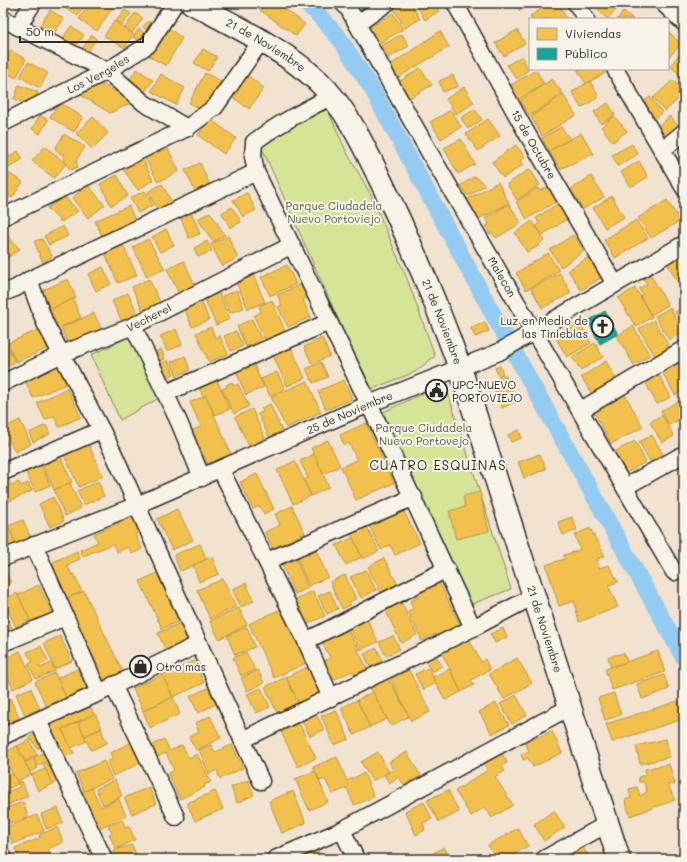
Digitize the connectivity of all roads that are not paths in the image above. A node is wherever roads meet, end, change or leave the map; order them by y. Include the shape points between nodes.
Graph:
1 (33, 3) edge
2 (175, 3) edge
3 (192, 3) edge
4 (387, 3) edge
5 (454, 3) edge
6 (576, 3) edge
7 (663, 3) edge
8 (348, 5) edge
9 (585, 18) edge
10 (3, 19) edge
11 (684, 23) edge
12 (357, 24) junction
13 (18, 27) junction
14 (261, 41) junction
15 (616, 70) edge
16 (107, 71) junction
17 (332, 96) junction
18 (3, 123) edge
19 (187, 128) junction
20 (684, 132) edge
21 (662, 150) junction
22 (256, 172) junction
23 (684, 188) edge
24 (3, 217) edge
25 (684, 244) edge
26 (292, 245) junction
27 (29, 280) junction
28 (615, 284) junction
29 (3, 292) edge
30 (329, 322) junction
31 (133, 326) junction
32 (529, 335) junction
33 (684, 349) edge
34 (62, 354) junction
35 (460, 368) junction
36 (3, 383) edge
37 (166, 393) junction
38 (370, 404) junction
39 (581, 410) junction
40 (101, 430) junction
41 (684, 454) edge
42 (221, 470) junction
43 (3, 472) edge
44 (202, 478) junction
45 (625, 487) junction
46 (414, 497) junction
47 (137, 505) junction
48 (34, 545) junction
49 (3, 558) edge
50 (267, 562) junction
51 (447, 569) junction
52 (674, 572) dead end
53 (534, 596) junction
54 (65, 617) junction
55 (474, 628) junction
56 (306, 641) junction
57 (3, 643) edge
58 (199, 644) junction
59 (106, 689) junction
60 (331, 698) junction
61 (570, 707) junction
62 (38, 720) junction
63 (3, 736) edge
64 (242, 740) junction
65 (262, 781) dead end
66 (176, 817) dead end
67 (607, 824) junction
68 (342, 830) junction
69 (104, 859) edge
70 (275, 859) edge
71 (356, 859) edge
72 (544, 859) edge
73 (618, 859) edge

1 - 13 street
2 - 16 street, Los Vergeles via 148,45
3 - 14 street, 21 de Noviembre
4 - 12 street
5 - 28 street, 15 de Octubre
6 - 9 street
7 - 11 street
8 - 12 street, Malecon
10 - 13 street
12 - 32 street, Malecon
13 - 16 street
14 - 17 street, 21 de Noviembre via 299,66
14 - 19 street via 215,107
15 - 21 street
16 - 18 street, Los Vergeles
16 - 19 street via 144,103
17 - 22 street via 254,142
17 - 35 street, 21 de Noviembre via 364,146 405,230
19 - 24 street
20 - 21 street
21 - 23 street
22 - 26 street
22 - 27 street
25 - 28 street, 25 de Noviembre
26 - 30 street
26 - 31 street, Vecherel
27 - 29 street
27 - 34 street
28 - 32 street, 25 de Noviembre
30 - 37 street
30 - 38 street
31 - 34 street, Vecherel
31 - 37 street
32 - 35 street, 25 de Noviembre via 499,352
32 - 39 street, Malecon
33 - 39 street
34 - 36 street, Vecherel
34 - 40 street
35 - 38 street, 25 de Noviembre
35 - 53 street, 21 de Noviembre
37 - 44 street
38 - 42 street, 25 de Noviembre
38 - 46 street
39 - 45 street, Malecon
40 - 43 street
40 - 47 street via 114,452
41 - 45 street
42 - 44 street, 25 de Noviembre
42 - 50 street
44 - 47 street, 25 de Noviembre
45 - 52 street, Malecon
46 - 50 street
46 - 51 street
47 - 48 street, 25 de Noviembre
47 - 58 street
48 - 49 street, 25 de Noviembre
48 - 54 street
50 - 56 street
51 - 55 street
51 - 56 street
53 - 55 street
53 - 61 street, 21 de Noviembre
54 - 57 street
54 - 59 street
55 - 60 street
56 - 60 street
58 - 59 street
58 - 64 street
59 - 62 street
59 - 66 street
60 - 64 street
61 - 67 street, 21 de Noviembre
61 - 68 street
62 - 63 street
62 - 69 street
64 - 65 street
67 - 72 street
67 - 73 street, 21 de Noviembre
68 - 70 street
68 - 71 street

